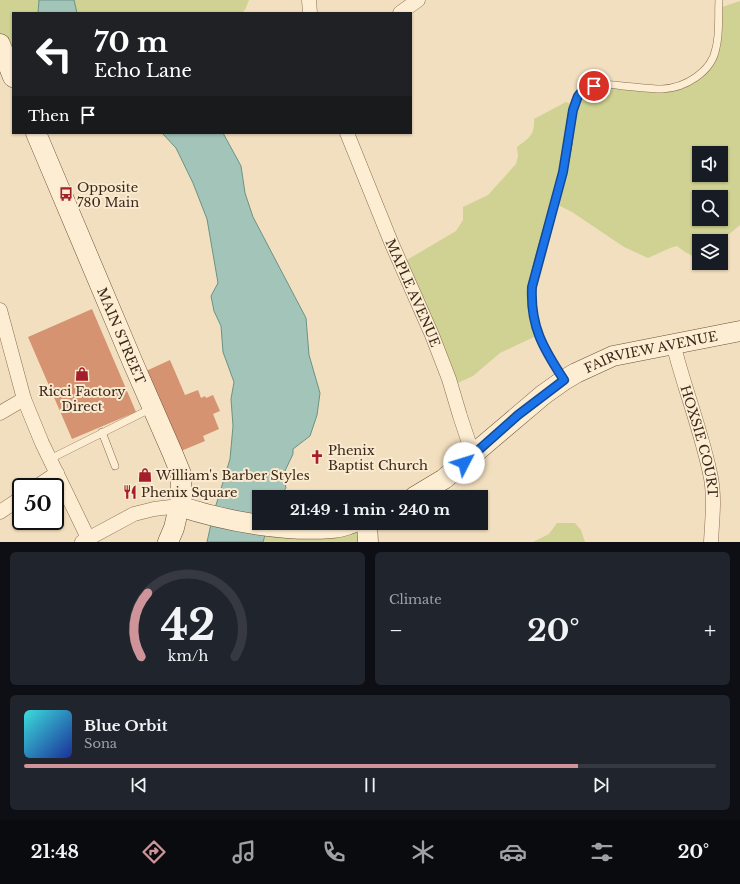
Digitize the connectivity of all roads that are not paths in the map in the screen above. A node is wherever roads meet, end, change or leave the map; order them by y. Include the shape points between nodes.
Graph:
1 (309, 0) edge
2 (418, 0) edge
3 (719, 0) edge
4 (310, 12) edge
5 (401, 12) edge
6 (0, 44) edge
7 (12, 74) edge
8 (36, 134) edge
9 (347, 134) edge
10 (0, 310) edge
11 (740, 331) edge
12 (673, 343) junction
13 (564, 380) junction
14 (24, 399) junction
15 (153, 407) junction
16 (0, 413) edge
17 (102, 432) junction
18 (473, 455) junction
19 (50, 459) junction
20 (115, 466) dead end
21 (57, 473) junction
22 (50, 478) edge
23 (426, 490) edge
24 (12, 504) edge
25 (179, 506) junction
26 (0, 512) edge
27 (252, 522) edge
28 (367, 530) edge
29 (87, 540) edge
30 (168, 542) edge
31 (368, 542) edge
32 (711, 542) edge

1 - 4 street
2 - 5 street
3 - 13 lane via 714,57 695,78 663,89 611,84 594,86 582,91 578,96 573,110 563,172 531,298 536,330 546,353
6 - 7 main road
8 - 15 main road, MAIN STREET
9 - 18 street, MAPLE AVENUE via 432,335
10 - 14 street
11 - 12 main road, FAIRVIEW AVENUE
12 - 13 main road, FAIRVIEW AVENUE via 613,356
12 - 32 street, HOXSIE COURT via 711,479
13 - 18 main road, FAIRVIEW AVENUE via 518,415
14 - 16 street
14 - 19 street
15 - 17 lane
15 - 25 main road, MAIN STREET via 181,474
17 - 19 lane
17 - 20 lane
18 - 23 main road, FAIRVIEW AVENUE via 444,479
19 - 21 street
21 - 22 street
21 - 29 street
24 - 26 street
25 - 27 main road
25 - 29 street via 134,514
25 - 30 main road, MAIN STREET
28 - 31 main road

